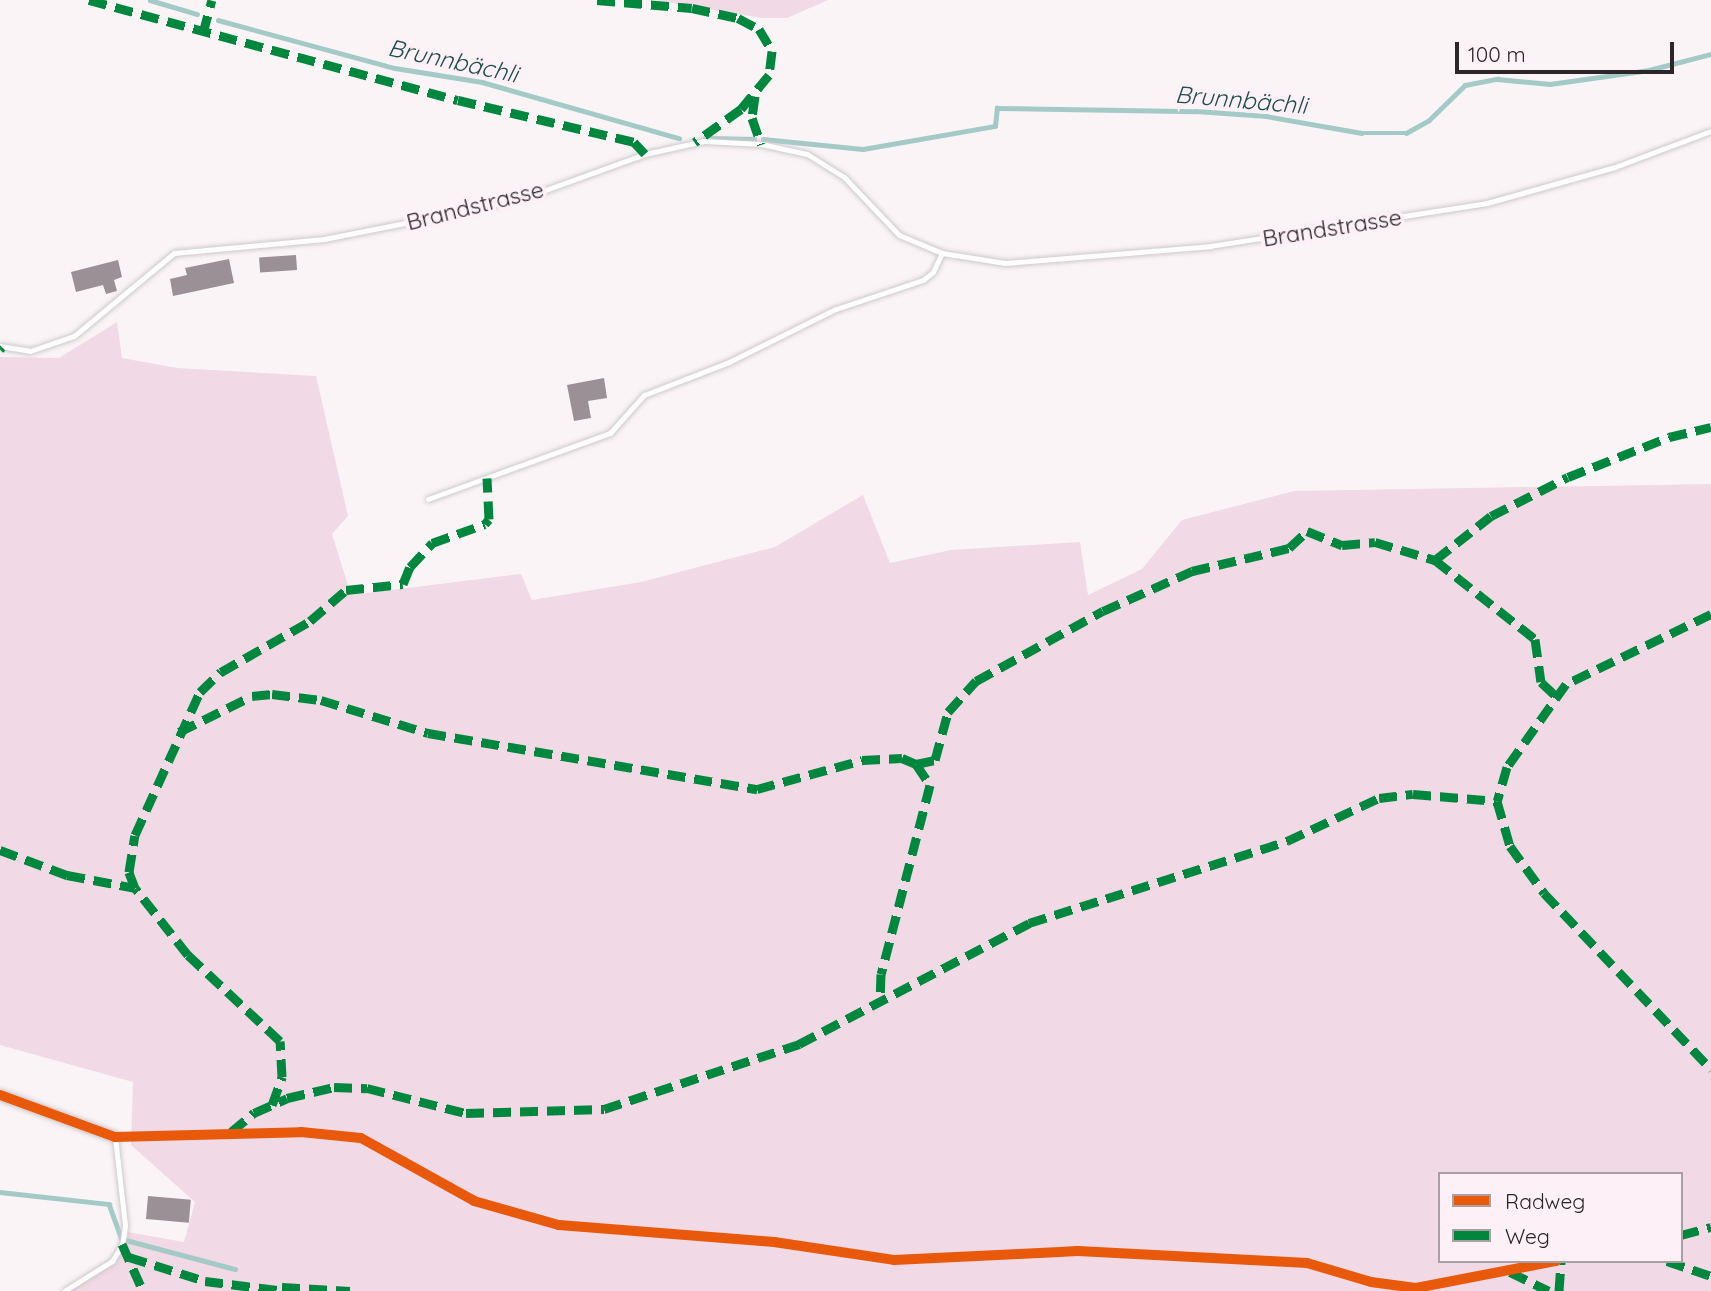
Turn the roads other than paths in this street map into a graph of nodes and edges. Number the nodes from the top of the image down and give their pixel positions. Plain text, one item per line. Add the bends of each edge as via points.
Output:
1 (1711, 131) edge
2 (942, 253) junction
3 (0, 346) edge
4 (428, 499) dead end
5 (0, 1095) edge
6 (115, 1138) joint
7 (64, 1291) edge

1 - 2 lane, Brandstrasse via 1524,195 1395,219 1210,246 1005,263
2 - 3 lane, Brandstrasse via 898,235 849,180 807,154 761,144 704,141 645,154 540,192 475,209 324,239 174,253 74,336 30,351
2 - 4 lane via 933,272 923,280 836,309 729,362 644,396 610,433
5 - 6 street
6 - 7 lane via 125,1225 122,1245 112,1261

